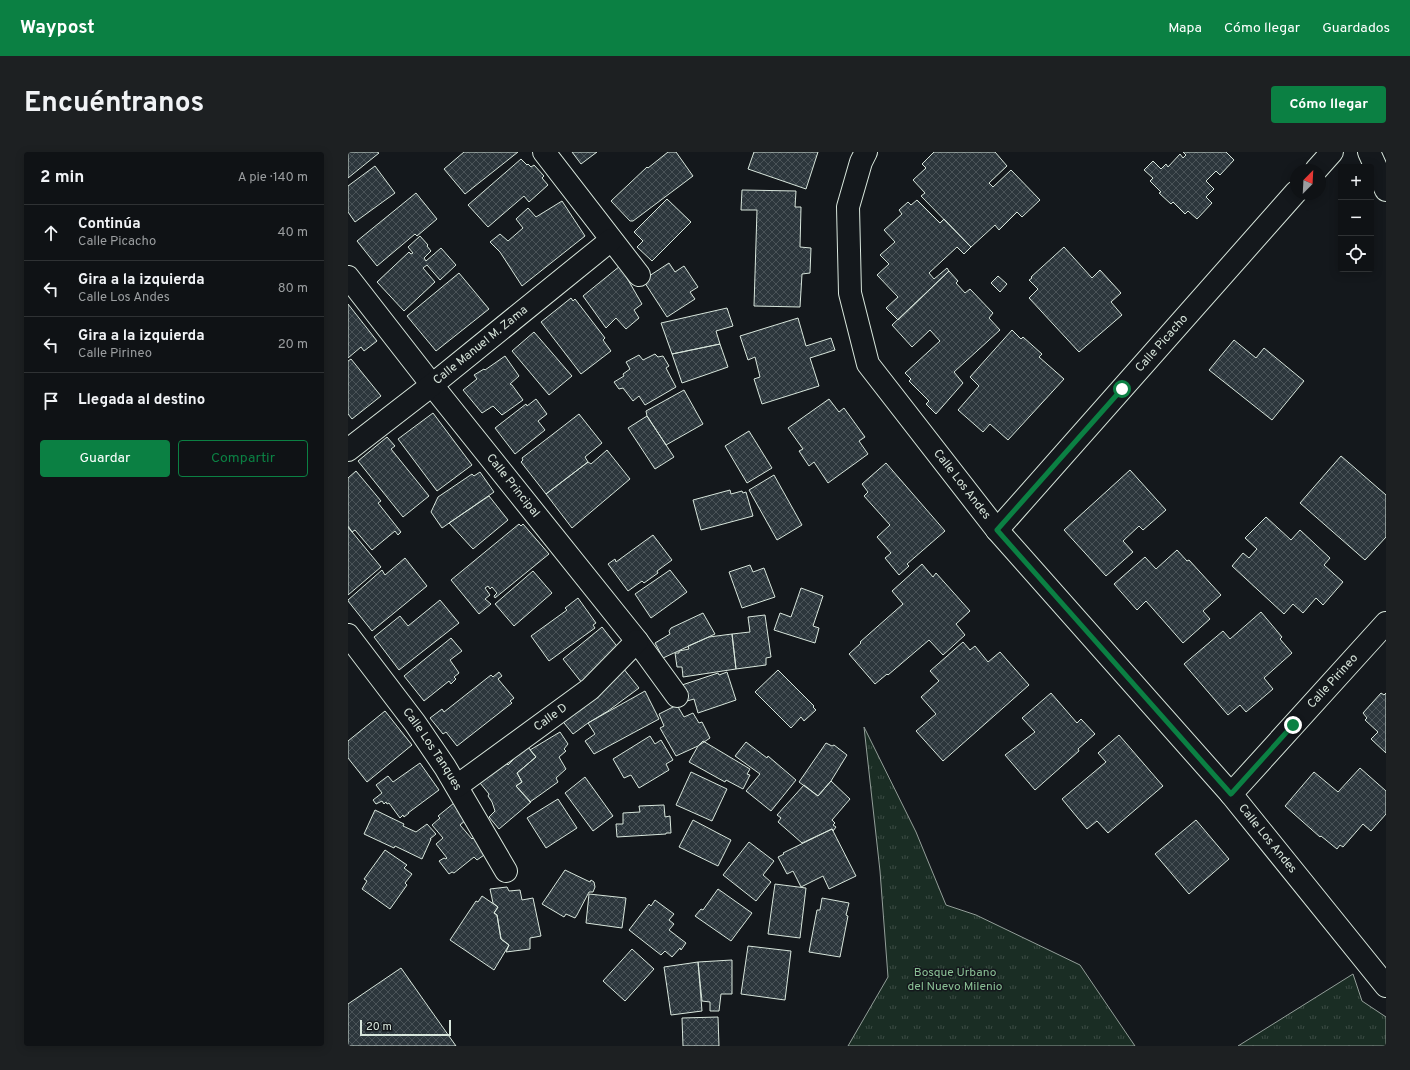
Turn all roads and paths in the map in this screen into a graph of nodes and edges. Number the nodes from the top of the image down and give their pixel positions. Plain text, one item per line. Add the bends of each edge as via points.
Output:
1 (544, 152) edge
2 (866, 152) edge
3 (1332, 152) edge
4 (1369, 152) edge
5 (1321, 164) edge
6 (1386, 190) edge
7 (1290, 199) edge
8 (611, 240) junction
9 (639, 275) dead end
10 (348, 277) edge
11 (432, 385) junction
12 (348, 450) edge
13 (997, 530) junction
14 (1386, 623) edge
15 (348, 635) edge
16 (637, 641) junction
17 (677, 696) dead end
18 (457, 786) junction
19 (1231, 794) junction
20 (506, 871) dead end
21 (1386, 986) edge

1 - 8 street
2 - 13 street, Calle Los Andes via 848,207 850,293 868,364
3 - 5 street
4 - 6 street
7 - 13 street, Calle Picacho
8 - 9 street
8 - 11 street, Calle Manuel M. Zama
10 - 11 street, Calle Principal
11 - 12 street, Calle Manuel M. Zama
11 - 16 street, Calle Principal
13 - 19 street, Calle Los Andes
14 - 19 street, Calle Pirineo
15 - 18 street, Calle Los Tanques via 415,722
16 - 17 street, Calle Principal
16 - 18 street, Calle D via 590,689
18 - 20 street, Calle Los Tanques
19 - 21 street, Calle Los Andes

